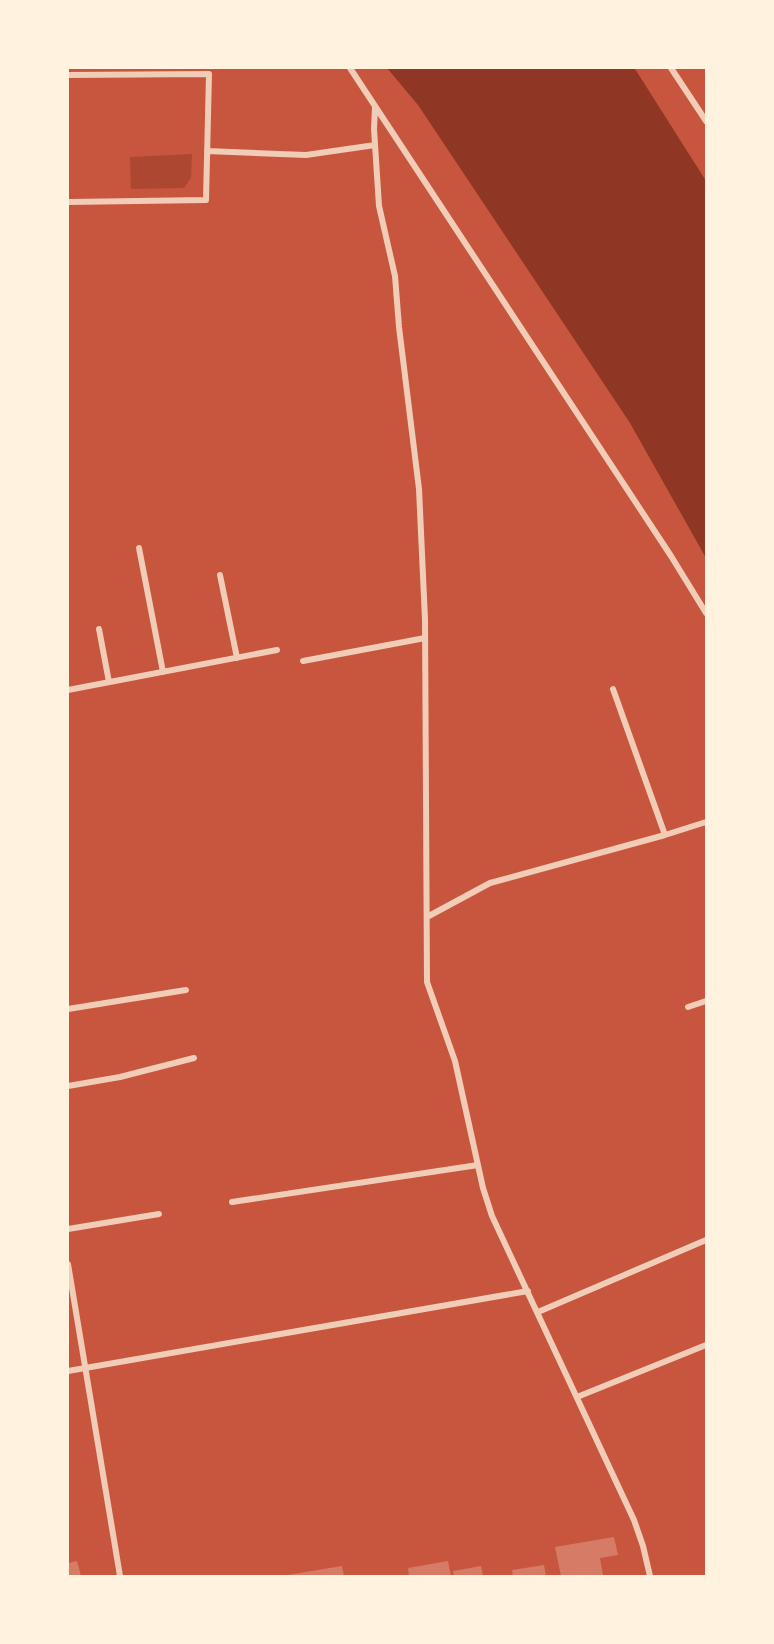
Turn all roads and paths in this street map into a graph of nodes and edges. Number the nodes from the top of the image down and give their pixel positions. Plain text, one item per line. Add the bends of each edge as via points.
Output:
1 (350, 68) edge
2 (670, 68) edge
3 (68, 75) edge
4 (375, 107) junction
5 (706, 121) edge
6 (375, 146) junction
7 (207, 151) junction
8 (68, 202) edge
9 (139, 548) dead end
10 (220, 575) dead end
11 (706, 613) edge
12 (99, 629) dead end
13 (425, 639) junction
14 (277, 650) dead end
15 (237, 658) junction
16 (303, 661) dead end
17 (163, 672) junction
18 (109, 682) junction
19 (613, 689) dead end
20 (68, 690) edge
21 (706, 822) edge
22 (665, 835) junction
23 (427, 917) junction
24 (186, 990) dead end
25 (706, 1002) edge
26 (688, 1007) dead end
27 (68, 1009) edge
28 (194, 1058) dead end
29 (68, 1086) edge
30 (478, 1165) junction
31 (232, 1202) dead end
32 (159, 1214) dead end
33 (68, 1229) edge
34 (706, 1240) edge
35 (68, 1264) edge
36 (528, 1291) junction
37 (538, 1312) junction
38 (706, 1345) edge
39 (85, 1368) junction
40 (68, 1371) edge
41 (577, 1397) junction
42 (120, 1576) edge
43 (650, 1576) edge

1 - 4 street
2 - 5 street
3 - 7 street via 209,74
4 - 6 street
4 - 11 street
6 - 7 street via 306,155
6 - 13 street via 379,206 395,276 419,489
7 - 8 street via 206,200
9 - 17 street
10 - 15 street
12 - 18 street
13 - 16 street
13 - 23 street
14 - 15 street
15 - 17 street
17 - 18 street
18 - 20 street
19 - 22 street
21 - 22 street
22 - 23 street via 490,883
23 - 30 street via 427,982 455,1061
24 - 27 street
25 - 26 street
28 - 29 street
30 - 31 street
30 - 36 street via 492,1216
32 - 33 street
34 - 37 street
35 - 39 street
36 - 37 street
36 - 39 street
37 - 41 street
38 - 41 street
39 - 40 street
39 - 42 street
41 - 43 street via 634,1520

